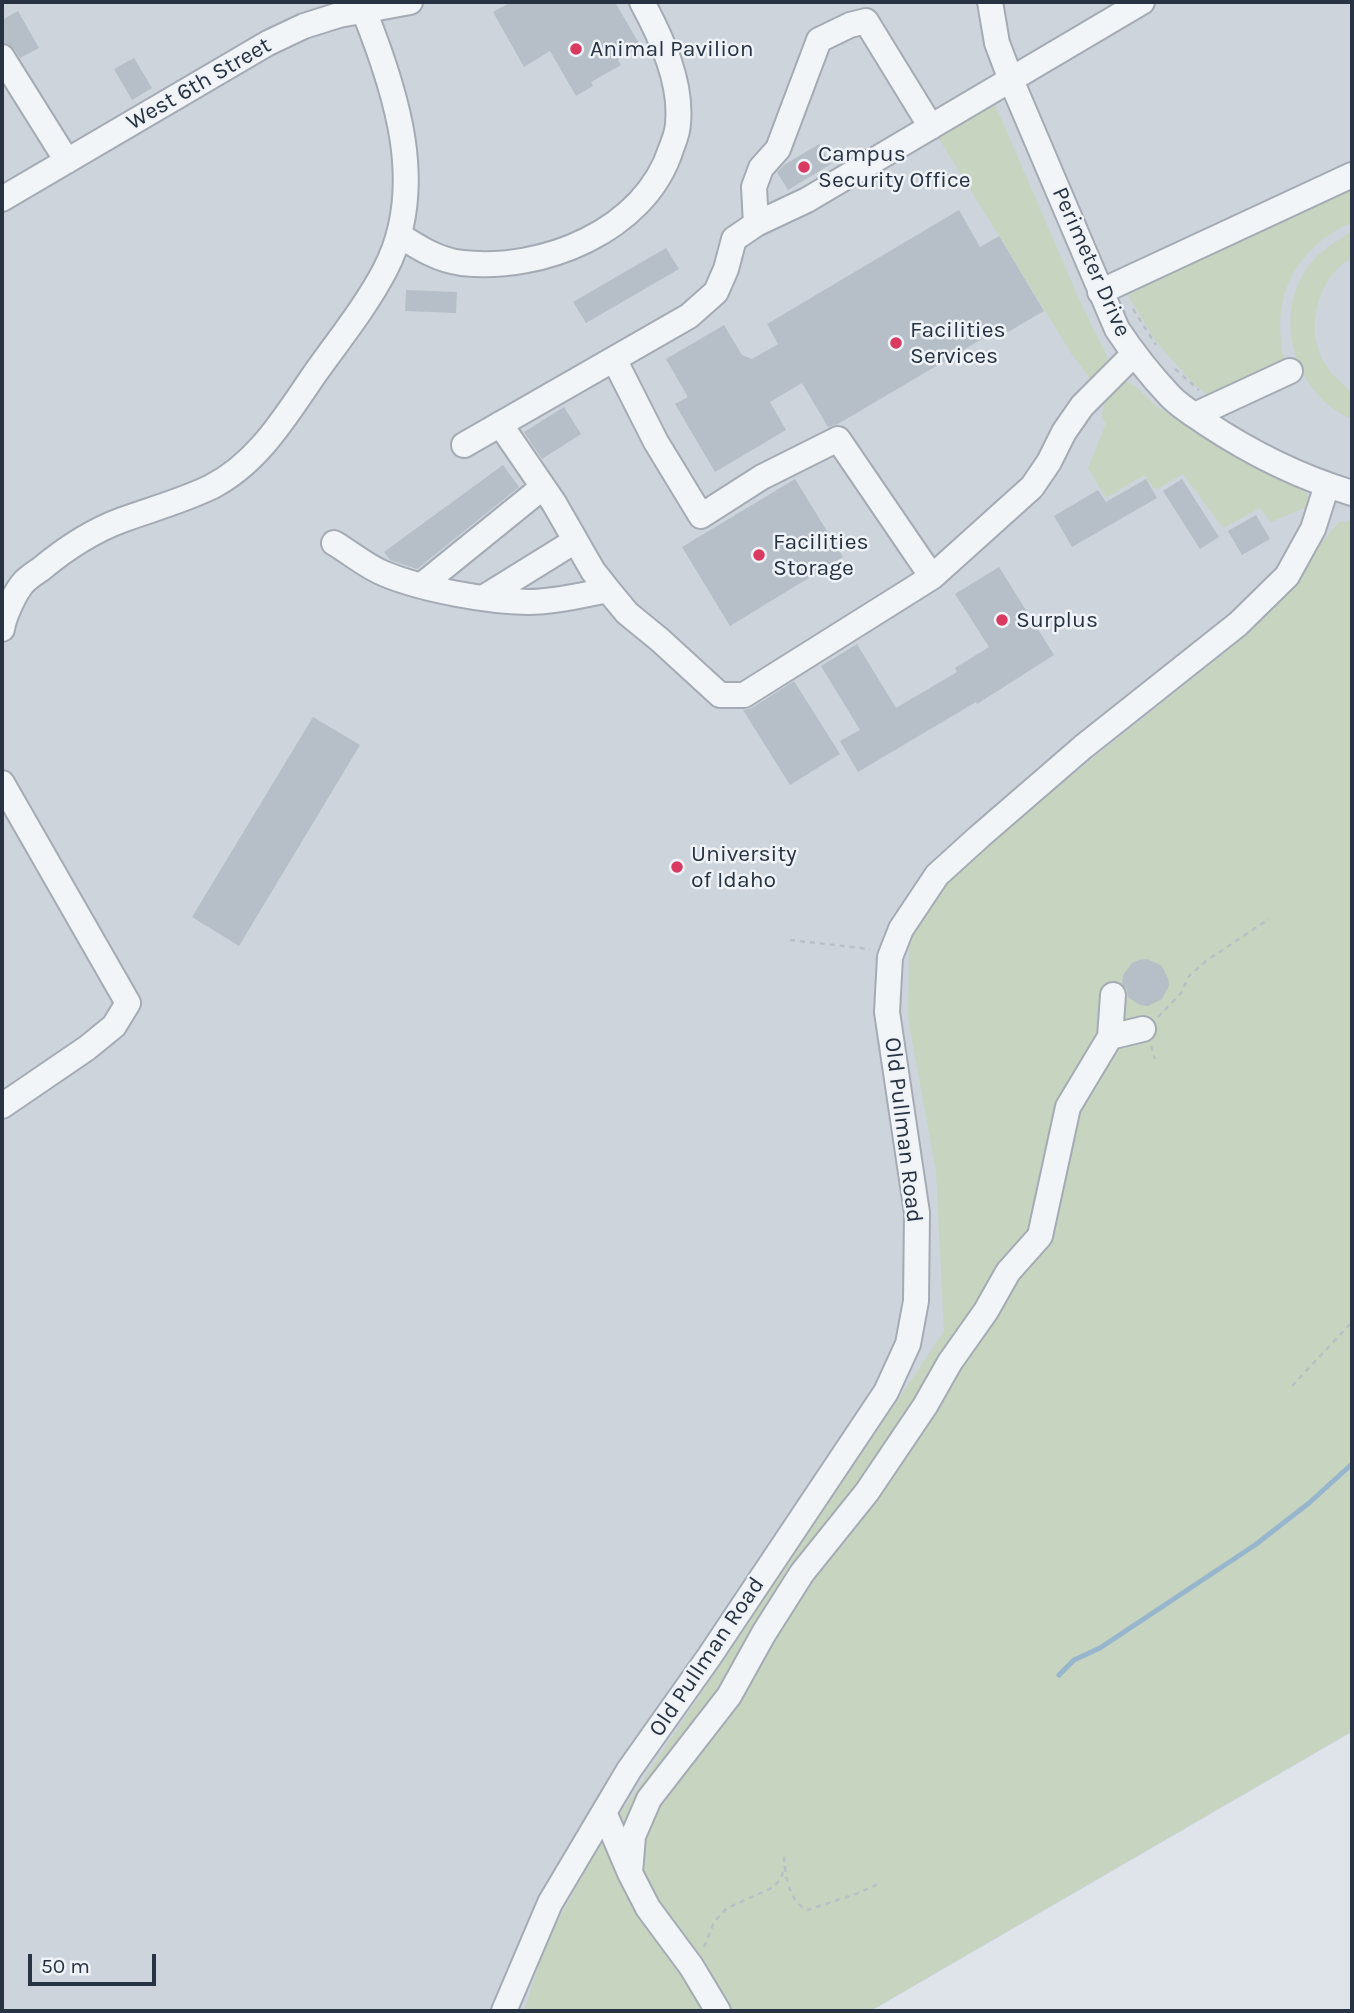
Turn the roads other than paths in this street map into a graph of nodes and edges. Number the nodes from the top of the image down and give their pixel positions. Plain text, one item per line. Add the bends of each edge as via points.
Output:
1 (410, 2) edge
2 (642, 2) edge
3 (990, 2) edge
4 (1142, 2) edge
5 (364, 6) edge
6 (2, 57) edge
7 (1012, 80) junction
8 (931, 127) junction
9 (67, 161) junction
10 (1352, 175) edge
11 (2, 199) edge
12 (756, 223) junction
13 (399, 235) junction
14 (1100, 292) junction
15 (1134, 354) junction
16 (614, 359) junction
17 (1290, 371) dead end
18 (1195, 415) junction
19 (500, 424) junction
20 (464, 445) dead end
21 (1327, 485) junction
22 (543, 487) junction
23 (1352, 493) edge
24 (575, 541) junction
25 (334, 543) dead end
26 (932, 577) junction
27 (422, 585) junction
28 (608, 590) junction
29 (483, 598) junction
30 (2, 629) edge
31 (2, 783) edge
32 (1113, 995) dead end
33 (1143, 1029) road end
34 (1110, 1037) junction
35 (2, 1106) edge
36 (604, 1812) junction
37 (630, 1873) junction
38 (504, 2011) edge
39 (718, 2011) edge

1 - 5 street, West 6th Street
2 - 13 street via 670,66 679,101 678,125 666,164 643,199 603,233 574,248 509,264 461,263 430,255
3 - 7 street, Perimeter Drive via 997,43
4 - 7 street
5 - 9 street, West 6th Street via 268,43
5 - 13 street via 397,106 405,158
6 - 9 street
7 - 8 street
7 - 14 street, Perimeter Drive
8 - 12 street via 807,200
8 - 12 street via 866,21 819,40 778,149 761,168 754,187
9 - 11 street, West 6th Street
10 - 14 street
12 - 16 street via 734,239 716,292 689,316
13 - 30 street via 368,299 268,441 213,486 120,520 68,548 24,582
14 - 15 street, Perimeter Drive via 1116,329
15 - 18 street, Perimeter Drive via 1172,398
15 - 26 street via 1082,406 1032,486
16 - 19 street
16 - 26 street via 656,443 701,516 762,477 838,439
17 - 18 street
18 - 21 street, Perimeter Drive via 1276,464
19 - 20 street
19 - 22 street
21 - 23 street, Perimeter Drive
21 - 36 street, Old Pullman Road via 1313,528 1287,576 1238,624 1083,747 937,876 901,929 890,957 887,1012 917,1213 916,1301 908,1345 886,1391
22 - 24 street
22 - 27 street
24 - 28 street
24 - 29 street
25 - 27 street via 383,573
26 - 28 street via 744,695 720,695 626,613
27 - 29 street
28 - 29 street via 530,602
31 - 35 street via 128,1003 114,1026
32 - 34 street
33 - 34 street
34 - 37 street via 1068,1107 1040,1236 1008,1272 867,1492 802,1573 729,1696 649,1799 633,1836
36 - 37 street
36 - 38 street, Old Pullman Road via 550,1903
37 - 39 street via 648,1908

